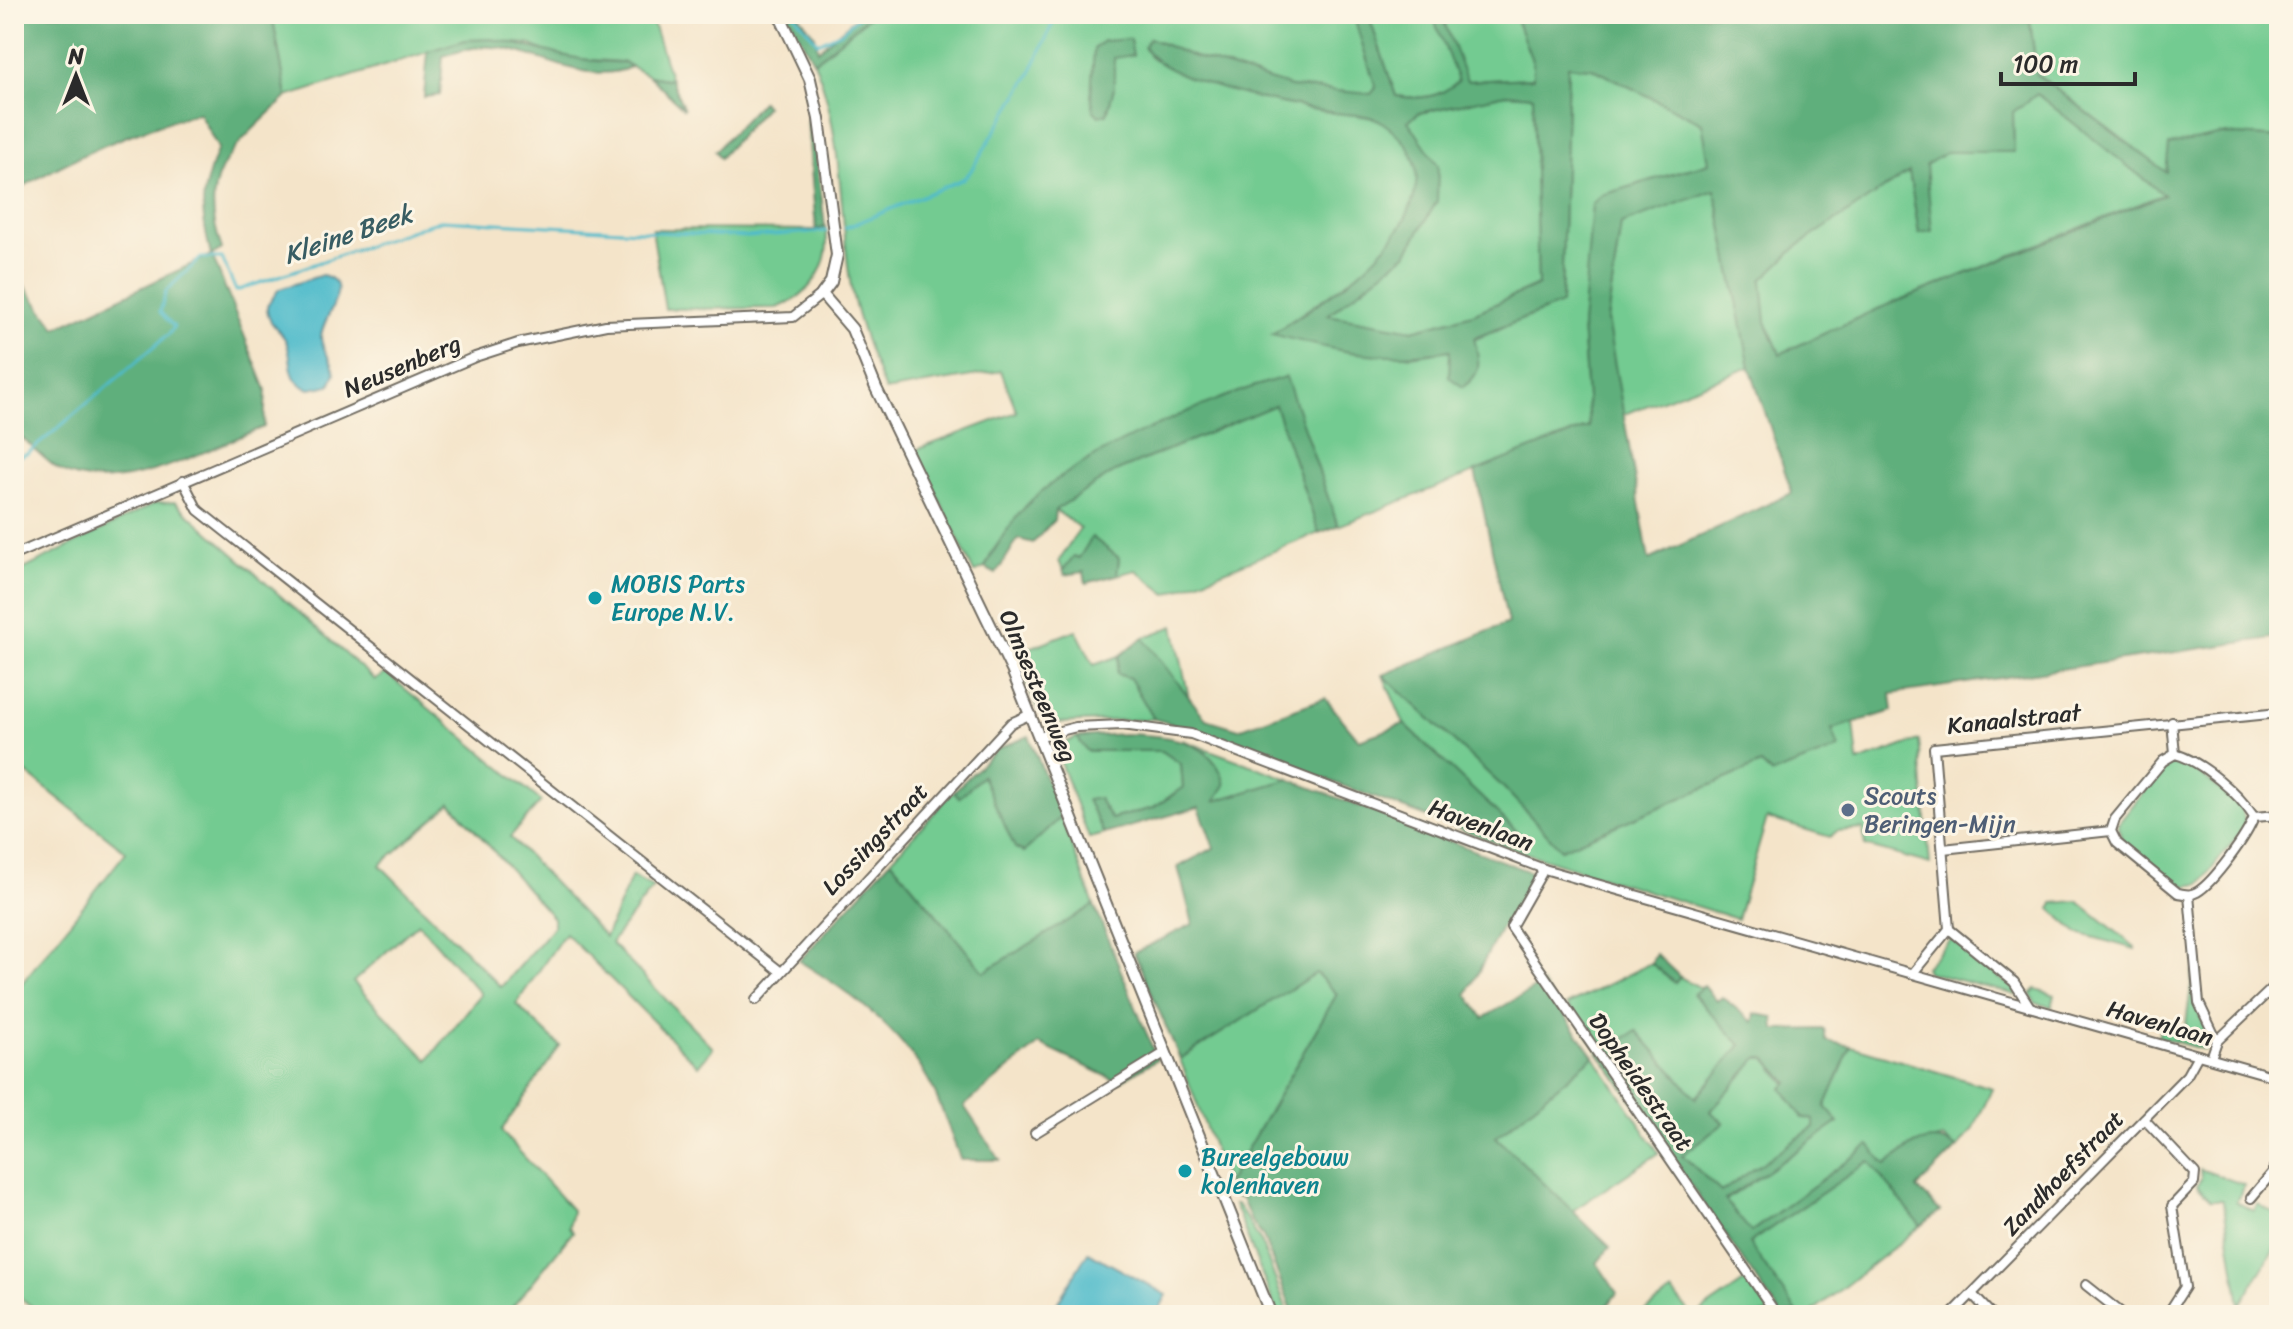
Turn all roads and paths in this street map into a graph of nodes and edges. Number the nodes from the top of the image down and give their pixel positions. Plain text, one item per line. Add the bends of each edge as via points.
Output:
1 (779, 14) edge
2 (822, 294) junction
3 (183, 481) junction
4 (14, 555) edge
5 (2279, 713) edge
6 (1031, 714) junction
7 (2172, 722) junction
8 (1040, 736) junction
9 (2175, 754) junction
10 (2279, 815) edge
11 (2254, 817) junction
12 (2111, 831) junction
13 (1943, 849) junction
14 (1544, 869) junction
15 (2189, 895) junction
16 (1949, 929) junction
17 (781, 972) junction
18 (1913, 973) junction
19 (2279, 982) edge
20 (756, 1000) dead end
21 (2030, 1007) junction
22 (2217, 1041) junction
23 (1166, 1052) junction
24 (2198, 1055) junction
25 (2211, 1058) junction
26 (2279, 1078) edge
27 (2144, 1119) junction
28 (1035, 1133) dead end
29 (2279, 1150) edge
30 (2251, 1198) dead end
31 (2086, 1285) dead end
32 (1972, 1294) junction
33 (1271, 1315) edge
34 (1777, 1315) edge
35 (1951, 1315) edge
36 (1992, 1315) edge
37 (2124, 1315) edge
38 (2167, 1315) edge

1 - 2 street via 810,79 836,239 835,269
2 - 3 street, Neusenberg via 793,317 606,325 518,343
2 - 6 street, Olmsesteenweg via 852,329
3 - 4 street, Neusenberg
3 - 17 street via 198,510
5 - 7 street, Kanaalstraat
6 - 8 street, Olmsesteenweg
6 - 17 street, Lossingstraat via 1011,723
7 - 9 street
7 - 13 street, Kanaalstraat via 1934,748
8 - 14 street, Havenlaan via 1076,727 1122,725 1191,734
8 - 23 street, Olmsesteenweg
9 - 11 street via 2188,757
9 - 12 street via 2163,761
10 - 11 street
11 - 15 street via 2231,853 2198,892
12 - 13 street
12 - 15 street via 2117,843 2178,893
13 - 16 street, Kanaalstraat
14 - 18 street, Havenlaan
14 - 34 street, Dopheidestraat via 1511,927
15 - 22 street via 2199,1003
16 - 18 street
16 - 21 street via 2014,982
17 - 20 street, Lossingstraat
18 - 21 street, Havenlaan
19 - 22 street
21 - 24 street, Havenlaan
22 - 25 street
23 - 28 street
23 - 33 street, Olmsesteenweg
24 - 25 street, Havenlaan
24 - 27 street, Zandhoefstraat via 2193,1068
25 - 26 street, Havenlaan
27 - 32 street, Zandhoefstraat
27 - 38 street via 2195,1173 2194,1183 2172,1206 2185,1287
29 - 30 street via 2274,1171
31 - 37 street
32 - 35 street, Zandhoefstraat
32 - 36 street

